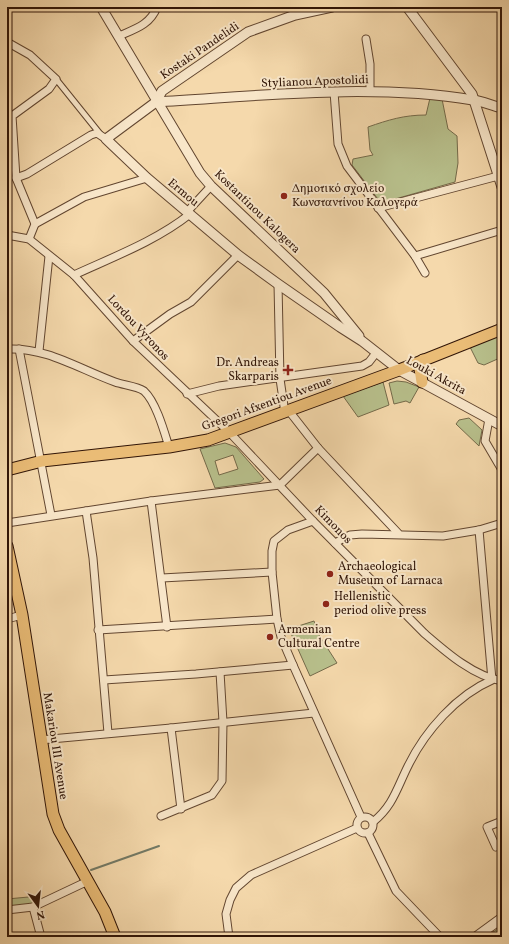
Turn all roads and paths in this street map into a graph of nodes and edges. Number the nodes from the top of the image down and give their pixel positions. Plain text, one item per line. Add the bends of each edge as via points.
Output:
1 (101, 7) edge
2 (157, 7) edge
3 (332, 7) edge
4 (407, 7) edge
5 (119, 36) junction
6 (366, 39) dead end
7 (7, 42) edge
8 (56, 79) junction
9 (370, 91) junction
10 (334, 92) junction
11 (475, 100) junction
12 (156, 102) junction
13 (502, 108) edge
14 (103, 137) junction
15 (500, 176) edge
16 (16, 178) junction
17 (147, 178) junction
18 (210, 186) junction
19 (502, 187) edge
20 (378, 208) junction
21 (189, 213) junction
22 (35, 224) junction
23 (502, 230) edge
24 (7, 235) edge
25 (29, 239) junction
26 (238, 255) junction
27 (49, 256) junction
28 (415, 256) junction
29 (425, 273) dead end
30 (74, 275) junction
31 (278, 284) junction
32 (346, 319) junction
33 (340, 327) junction
34 (502, 329) edge
35 (133, 341) junction
36 (362, 341) junction
37 (19, 349) junction
38 (7, 350) edge
39 (39, 352) junction
40 (376, 353) junction
41 (423, 360) junction
42 (399, 370) junction
43 (280, 379) junction
44 (422, 382) junction
45 (187, 394) junction
46 (287, 412) junction
47 (489, 419) junction
48 (502, 426) edge
49 (230, 433) junction
50 (168, 447) junction
51 (318, 448) junction
52 (42, 460) junction
53 (7, 470) edge
54 (502, 470) edge
55 (280, 485) junction
56 (151, 501) junction
57 (86, 511) junction
58 (52, 515) junction
59 (313, 521) junction
60 (7, 523) edge
61 (502, 523) edge
62 (479, 530) junction
63 (398, 533) junction
64 (335, 543) junction
65 (7, 546) edge
66 (272, 572) junction
67 (162, 578) junction
68 (22, 615) junction
69 (7, 619) edge
70 (277, 619) junction
71 (167, 627) junction
72 (98, 630) junction
73 (293, 665) junction
74 (220, 672) junction
75 (104, 680) junction
76 (492, 680) junction
77 (502, 681) edge
78 (314, 713) junction
79 (223, 722) junction
80 (171, 728) junction
81 (108, 734) junction
82 (40, 740) junction
83 (181, 809) junction
84 (161, 816) dead end
85 (361, 817) junction
86 (502, 821) edge
87 (373, 822) junction
88 (357, 828) junction
89 (368, 833) junction
90 (496, 847) dead end
91 (88, 881) junction
92 (33, 907) junction
93 (7, 910) edge
94 (502, 918) edge
95 (41, 937) edge
96 (115, 937) edge
97 (229, 937) edge
98 (440, 937) edge
99 (476, 937) edge

1 - 5 street, Kostantinou Kalogera
2 - 5 street via 153,17 144,25
3 - 12 street, Kostaki Pandelidi via 283,19 248,32 162,91
4 - 11 street via 470,89
5 - 12 street, Kostantinou Kalogera
6 - 9 street via 370,64
7 - 8 street, Ermou via 35,59
8 - 14 street, Ermou
8 - 16 street via 49,89 12,116
9 - 10 street, Stylianou Apostolidi
9 - 11 street, Stylianou Apostolidi via 427,93
10 - 12 street, Stylianou Apostolidi
10 - 20 street via 338,144 347,166
11 - 13 street, Stylianou Apostolidi
11 - 15 street
12 - 14 street, Kostaki Pandelidi
12 - 18 street, Kostantinou Kalogera
14 - 16 street via 97,133 91,134 27,174
14 - 17 street, Ermou
15 - 19 street
15 - 20 street
16 - 22 street
17 - 21 street, Ermou
17 - 22 street via 84,197
18 - 21 street
18 - 32 street, Kostantinou Kalogera via 324,293
20 - 28 street
21 - 26 street, Ermou
21 - 30 street via 179,222 134,248
22 - 25 street
23 - 28 street
24 - 25 street
25 - 27 street, Lordou Vyronos
26 - 31 street, Ermou
26 - 35 street via 191,302
27 - 30 street, Lordou Vyronos
27 - 39 street
28 - 29 street
30 - 35 street, Lordou Vyronos
31 - 33 street, Ermou
31 - 43 street
32 - 33 street
32 - 36 street, Kostantinou Kalogera
33 - 36 street, Ermou
34 - 41 main road, Gregori Afxentiou Avenue
35 - 45 street, Lordou Vyronos
36 - 40 street, Louki Akrita
37 - 38 street
37 - 39 street
37 - 52 street
39 - 50 street via 143,390 162,424
40 - 42 street, Louki Akrita
40 - 43 street via 362,366
41 - 42 main road, Gregori Afxentiou Avenue
41 - 44 main road via 420,369
42 - 44 street, Louki Akrita
42 - 46 main road, Gregori Afxentiou Avenue
43 - 45 street via 219,386
43 - 46 street
44 - 47 street, Louki Akrita
45 - 49 street, Lordou Vyronos
46 - 49 main road, Gregori Afxentiou Avenue
46 - 51 street
47 - 48 street, Louki Akrita
47 - 54 street via 484,442
49 - 50 main road, Gregori Afxentiou Avenue
49 - 55 street, Kimonos
50 - 52 main road, Gregori Afxentiou Avenue
51 - 55 street
51 - 63 street
52 - 53 main road, Gregori Afxentiou Avenue
52 - 58 street
55 - 56 street
55 - 59 street, Kimonos
56 - 57 street
56 - 67 street
57 - 58 street
57 - 72 street via 93,558
58 - 60 street
59 - 64 street, Kimonos
59 - 66 street via 288,530 274,541
61 - 62 street
62 - 63 street via 443,536
62 - 76 street
63 - 64 street via 350,535
64 - 76 street, Kimonos via 424,633 459,660
65 - 68 main road, Makariou III Avenue
66 - 67 street
66 - 70 street
67 - 71 street
68 - 69 street
68 - 82 main road, Makariou III Avenue
70 - 71 street
70 - 73 street via 281,637
71 - 72 street
72 - 75 street
73 - 74 street
73 - 78 street
74 - 75 street
74 - 79 street
75 - 81 street
76 - 77 street, Kimonos
76 - 87 street via 472,691 438,721 419,744 390,806
78 - 79 street
78 - 85 street
79 - 80 street
79 - 83 street via 222,781 212,795
80 - 81 street
80 - 83 street
81 - 82 street
82 - 91 main road, Makariou III Avenue via 53,814 59,830
83 - 84 street
85 - 87 street via 369,817
85 - 88 street
86 - 90 street via 487,827
87 - 89 street via 373,827
88 - 89 street via 360,832
88 - 97 street via 251,875 236,888 230,900 226,914
89 - 98 street via 396,891
91 - 92 street
91 - 96 main road, Makariou III Avenue
92 - 93 street
92 - 95 street
94 - 99 street

